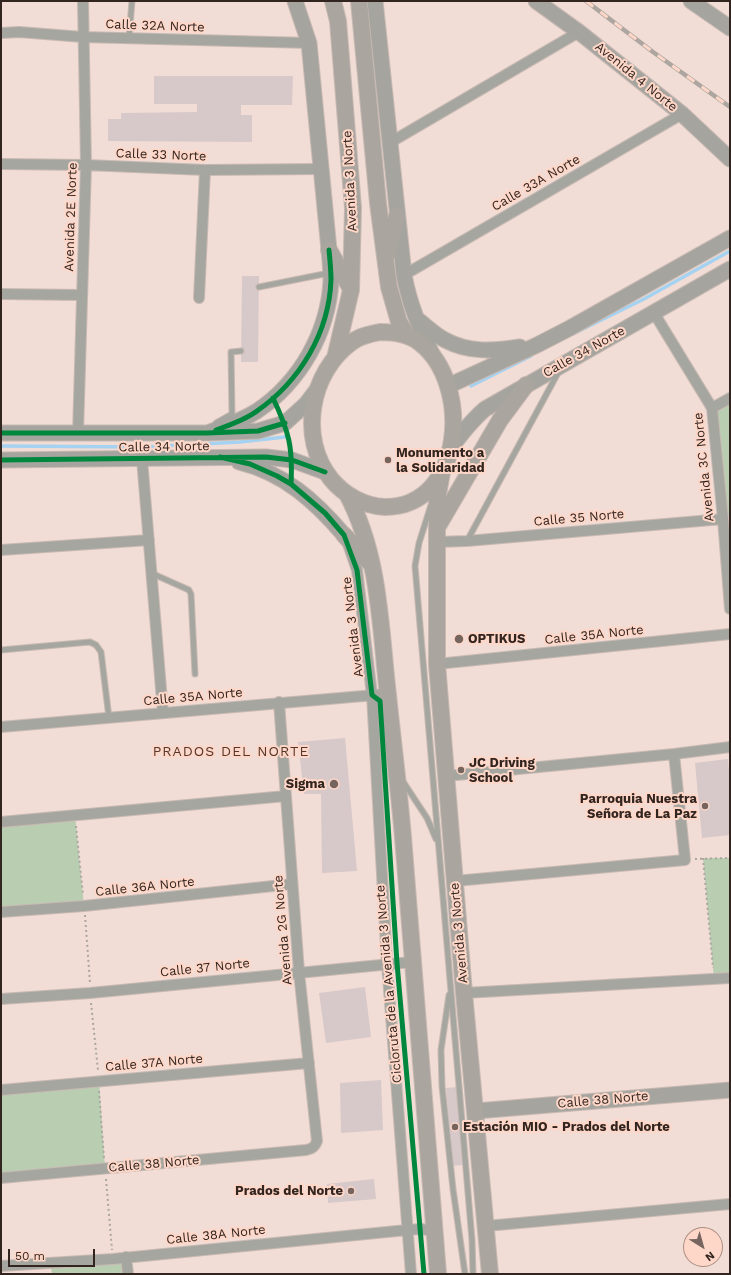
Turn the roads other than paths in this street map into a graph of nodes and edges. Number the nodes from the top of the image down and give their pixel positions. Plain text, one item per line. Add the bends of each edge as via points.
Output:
1 (83, 1) edge
2 (132, 1) edge
3 (289, 1) edge
4 (295, 1) edge
5 (333, 1) edge
6 (359, 1) edge
7 (375, 1) edge
8 (536, 1) edge
9 (691, 1) edge
10 (730, 28) edge
11 (579, 32) junction
12 (1, 33) edge
13 (83, 37) junction
14 (128, 38) junction
15 (309, 43) junction
16 (682, 114) junction
17 (390, 142) junction
18 (730, 159) edge
19 (1, 164) edge
20 (86, 165) junction
21 (320, 169) junction
22 (205, 170) junction
23 (397, 216) junction
24 (730, 238) edge
25 (329, 250) junction
26 (386, 262) junction
27 (730, 269) edge
28 (330, 273) junction
29 (404, 275) junction
30 (259, 287) dead end
31 (351, 290) junction
32 (1, 294) edge
33 (81, 295) junction
34 (199, 298) dead end
35 (654, 313) junction
36 (415, 317) junction
37 (407, 335) junction
38 (537, 345) junction
39 (242, 351) dead end
40 (432, 355) junction
41 (334, 360) junction
42 (563, 364) junction
43 (448, 386) junction
44 (526, 386) junction
45 (316, 391) junction
46 (730, 398) edge
47 (712, 408) junction
48 (1, 433) edge
49 (78, 433) junction
50 (202, 433) junction
51 (450, 449) junction
52 (220, 457) junction
53 (142, 459) junction
54 (1, 460) edge
55 (325, 472) junction
56 (440, 476) junction
57 (346, 494) junction
58 (723, 519) junction
59 (344, 535) junction
60 (437, 535) junction
61 (149, 540) junction
62 (467, 541) junction
63 (1, 550) edge
64 (373, 566) junction
65 (152, 573) junction
66 (730, 609) edge
67 (730, 634) edge
68 (1, 650) edge
69 (437, 664) junction
70 (195, 674) dead end
71 (380, 694) junction
72 (279, 702) junction
73 (163, 713) junction
74 (109, 718) junction
75 (1, 727) edge
76 (730, 746) edge
77 (674, 754) junction
78 (397, 773) junction
79 (446, 776) junction
80 (286, 796) junction
81 (1, 822) edge
82 (438, 844) junction
83 (455, 881) junction
84 (292, 884) junction
85 (1, 912) edge
86 (412, 962) junction
87 (387, 964) junction
88 (299, 972) junction
89 (730, 978) edge
90 (450, 986) junction
91 (464, 993) junction
92 (1, 1000) edge
93 (309, 1063) junction
94 (1, 1090) edge
95 (730, 1090) edge
96 (476, 1111) junction
97 (306, 1150) joint
98 (1, 1178) edge
99 (730, 1204) edge
100 (486, 1226) junction
101 (407, 1230) junction
102 (434, 1231) junction
103 (126, 1257) junction
104 (1, 1266) edge
105 (128, 1274) edge
106 (411, 1274) edge
107 (438, 1274) edge
108 (465, 1274) edge
109 (473, 1274) edge
110 (490, 1274) edge

1 - 13 street, Avenida 2E Norte
2 - 14 lane
3 - 15 street
4 - 15 street, Avenida 3 Norte
5 - 31 main road, Avenida 3 Norte via 338,21 354,208
6 - 26 main road, Avenida 3 Norte
7 - 17 street
8 - 11 street, Avenida 4 Norte
9 - 10 street
11 - 16 street, Avenida 4 Norte
11 - 17 street
12 - 13 street, Calle 32A Norte
13 - 14 street, Calle 32A Norte
13 - 20 street, Avenida 2E Norte
14 - 15 street, Calle 32A Norte
15 - 21 street, Avenida 3 Norte
16 - 18 street, Avenida 4 Norte
16 - 29 street, Calle 33A Norte
17 - 23 street
19 - 20 street, Calle 33 Norte
20 - 22 street, Calle 33 Norte
20 - 33 street, Avenida 2E Norte
21 - 22 street, Calle 33 Norte
21 - 25 street, Avenida 3 Norte
22 - 34 street
23 - 26 main road
23 - 29 street
24 - 38 street
25 - 28 street, Avenida 3 Norte
25 - 31 main road
26 - 37 main road, Avenida 3 Norte via 391,299 399,322
27 - 35 street, Calle 34 Norte
28 - 30 lane
28 - 50 street, Avenida 3 Norte via 331,281 322,325 314,345 290,382 256,412 237,422
29 - 36 street
31 - 41 main road, Avenida 3 Norte
32 - 33 street
33 - 49 street, Avenida 2E Norte
35 - 42 street, Calle 34 Norte
35 - 47 street, Avenida 3C Norte
36 - 38 street via 445,340 469,349 494,351
36 - 40 street
37 - 40 main road, Avenida 3 Norte via 420,342
37 - 41 main road via 394,332 367,334 352,342
38 - 43 street
39 - 50 lane via 231,352 232,414
40 - 43 main road, Avenida 3 Norte
41 - 45 main road
42 - 44 street, Calle 34 Norte
42 - 62 lane
43 - 51 main road, Avenida 3 Norte via 453,410
44 - 51 street, Calle 34 Norte via 484,409
44 - 60 main road via 500,420
45 - 50 street, Calle 34 Norte via 285,423 258,431
45 - 55 main road via 312,426 314,443
46 - 47 street
47 - 58 street, Avenida 3C Norte
48 - 49 street, Calle 34 Norte
49 - 50 street, Calle 34 Norte
51 - 56 main road, Avenida 3 Norte
52 - 53 street, Calle 34 Norte
52 - 55 street, Calle 34 Norte via 292,460
52 - 59 street via 250,464 291,484 325,513
53 - 54 street, Calle 34 Norte
53 - 61 street
55 - 57 main road
56 - 57 main road via 432,488 414,501 395,507 375,506 360,502
56 - 60 main road, Avenida 3 Norte
56 - 82 lane via 422,532 415,566
57 - 64 main road, Avenida 3 Norte via 362,526
58 - 62 street, Calle 35 Norte
58 - 66 street, Avenida 3C Norte
59 - 64 main road
59 - 71 street, Avenida 3 Norte via 357,570
60 - 62 street, Calle 35 Norte
60 - 69 main road, Avenida 3 Norte
61 - 63 street
61 - 65 street
64 - 71 main road, Avenida 3 Norte via 379,601
65 - 70 lane via 189,590 191,594
65 - 73 street
67 - 69 street, Calle 35A Norte
68 - 74 lane via 90,642 96,645 101,652
69 - 79 main road, Avenida 3 Norte
71 - 72 street, Calle 35A Norte
71 - 78 main road, Avenida 3 Norte
71 - 87 street, Avenida 3 Norte
72 - 73 street, Calle 35A Norte
72 - 80 street, Avenida 2G Norte
73 - 74 street, Calle 35A Norte
74 - 75 street, Calle 35A Norte
76 - 77 street
77 - 79 street
77 - 83 street via 685,860
78 - 82 lane via 427,818
78 - 86 main road, Avenida 3 Norte
79 - 83 main road, Avenida 3 Norte
80 - 81 street
80 - 84 street, Avenida 2G Norte
82 - 90 lane
83 - 91 main road, Avenida 3 Norte
84 - 85 street, Calle 36A Norte
84 - 88 street, Avenida 2G Norte
86 - 87 street, Calle 37 Norte
86 - 102 main road, Avenida 3 Norte
87 - 88 street, Calle 37 Norte
87 - 101 street, Avenida 3 Norte
88 - 92 street, Calle 37 Norte
88 - 93 street, Avenida 2G Norte
89 - 91 street
90 - 108 lane via 441,1050 442,1086
90 - 109 lane
91 - 96 main road, Avenida 3 Norte
93 - 94 street, Calle 37A Norte
93 - 97 street, Avenida 2G Norte via 317,1141 315,1146
95 - 96 street, Calle 38 Norte
96 - 100 main road, Avenida 3 Norte
97 - 98 street, Calle 38 Norte
99 - 100 street
100 - 110 main road, Avenida 3 Norte
101 - 102 street, Calle 38A Norte
101 - 103 street, Calle 38A Norte
101 - 106 street, Avenida 3 Norte
102 - 107 main road, Avenida 3 Norte
103 - 104 street, Calle 38A Norte
103 - 105 street

